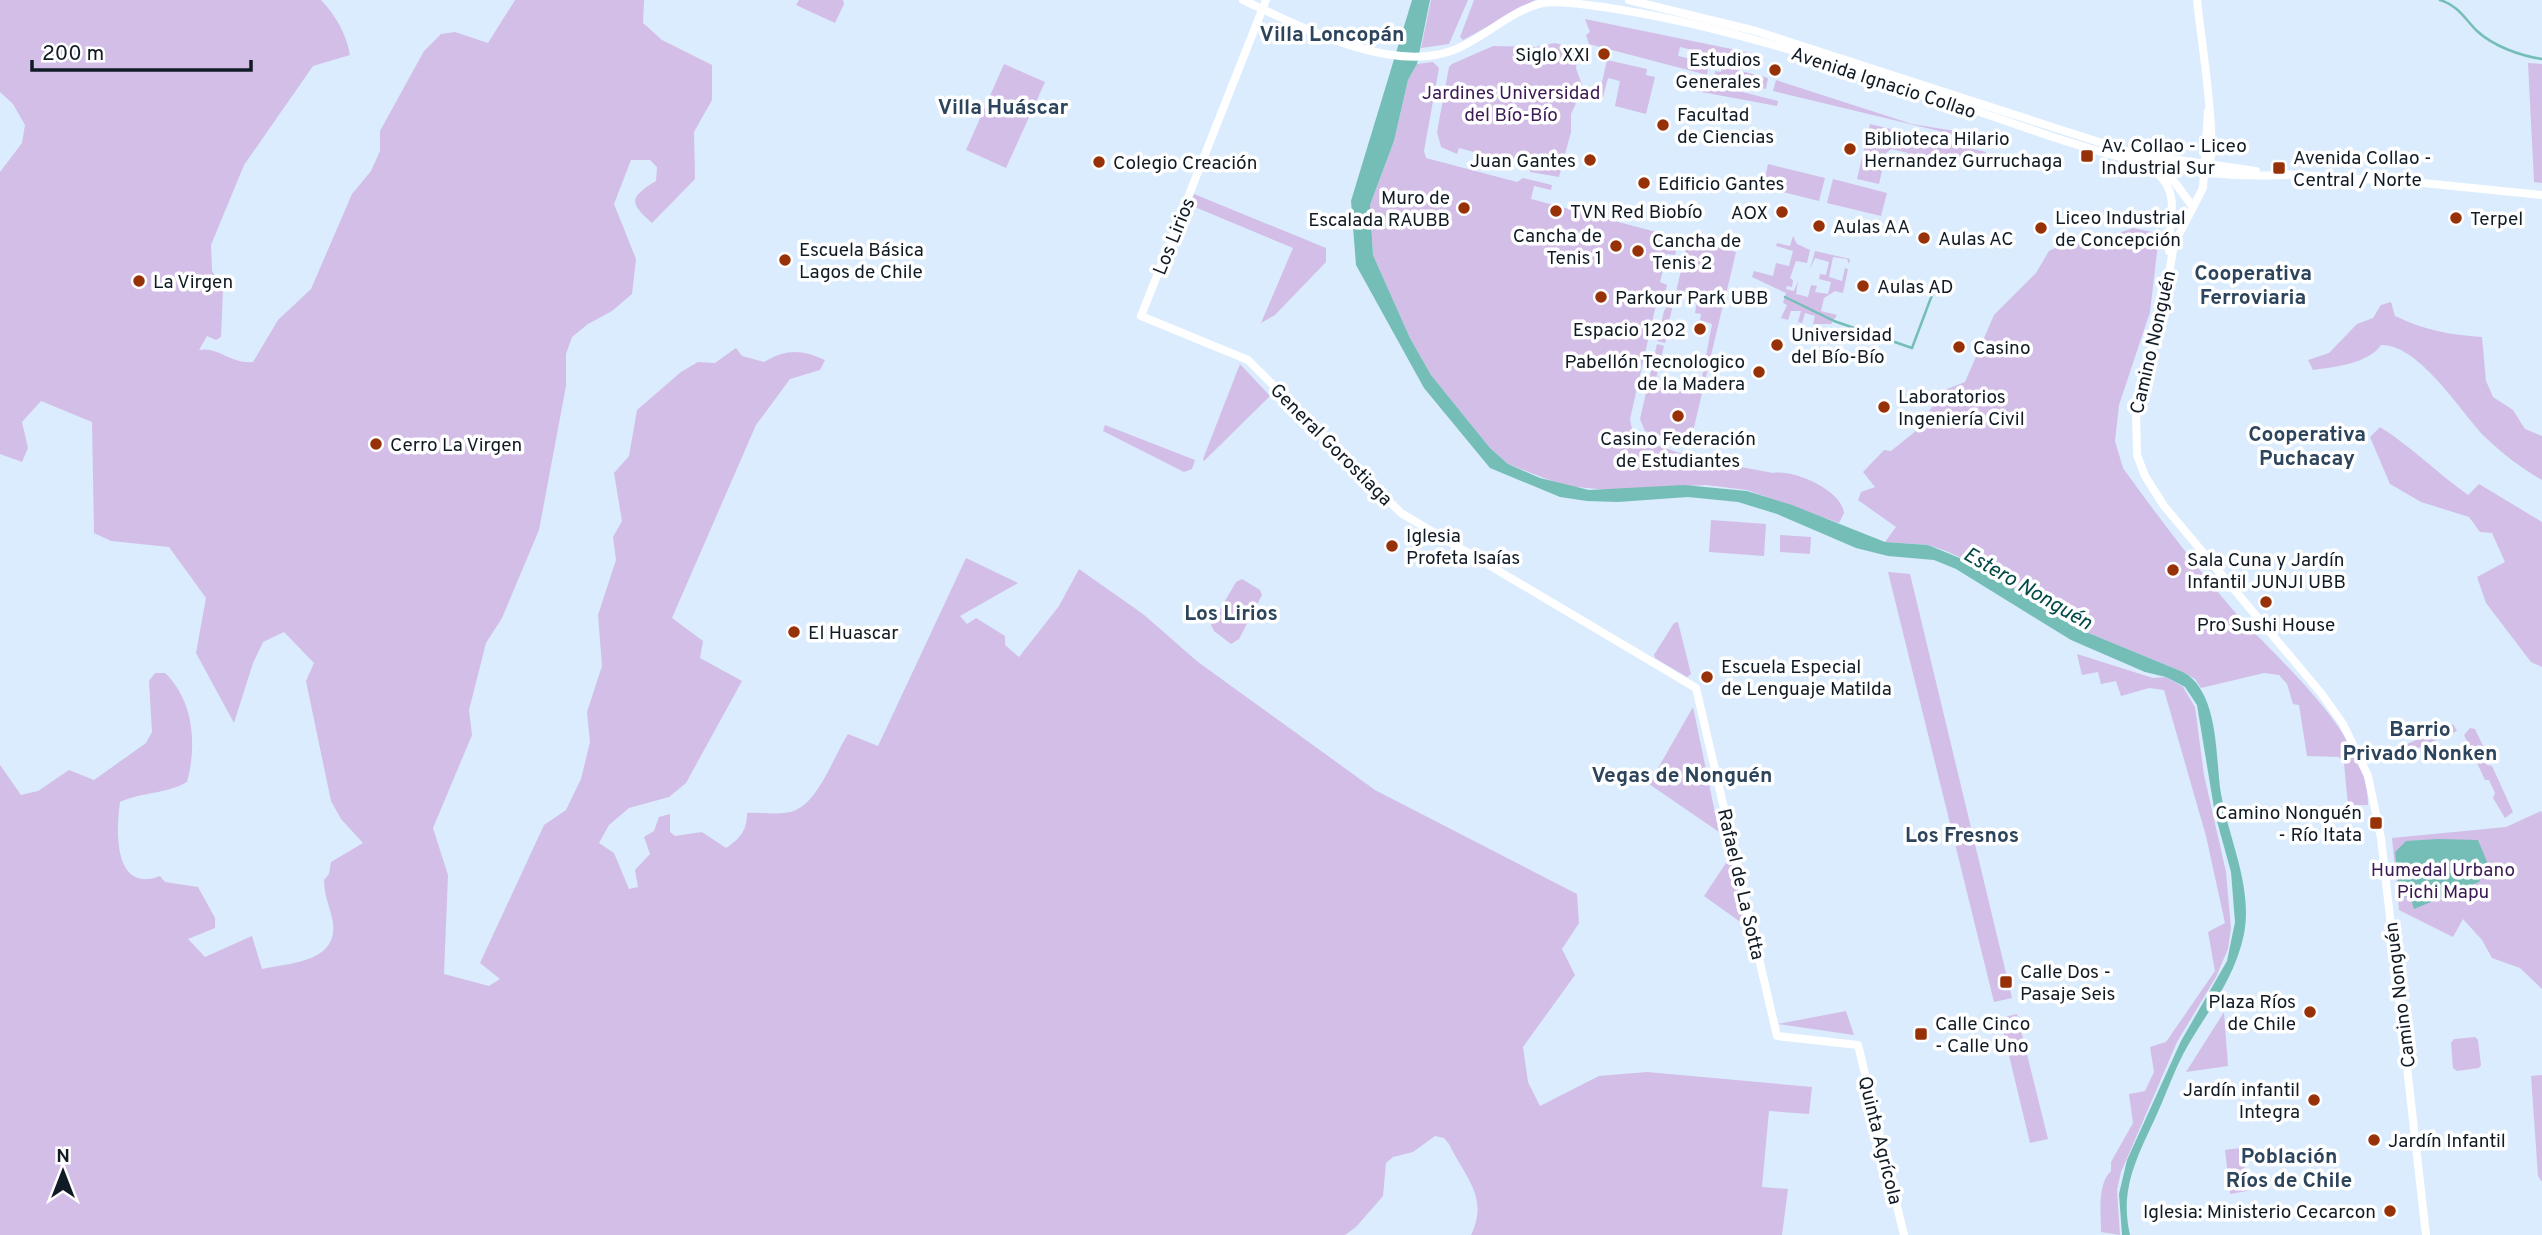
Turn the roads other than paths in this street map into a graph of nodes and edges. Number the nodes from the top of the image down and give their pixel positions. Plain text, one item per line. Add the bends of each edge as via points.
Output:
1 (1243, 0) edge
2 (1629, 0) edge
3 (2197, 0) edge
4 (1264, 4) edge
5 (2133, 163) junction
6 (2207, 168) junction
7 (2157, 173) junction
8 (2542, 194) edge
9 (2193, 207) junction
10 (2170, 265) junction
11 (1141, 316) joint
12 (1698, 691) joint
13 (1858, 1045) joint
14 (1904, 1235) edge
15 (2426, 1235) edge

1 - 4 main road, Avenida Ignacio Collao
2 - 6 main road, Avenida Ignacio Collao via 1756,31 2126,151
3 - 6 main road, Camino Nonguén via 2212,157
4 - 5 main road, Avenida Ignacio Collao via 1352,45 1391,56 1431,56 1466,45 1544,3 1694,23
4 - 11 main road, Los Lirios
5 - 6 main road, Avenida Ignacio Collao
5 - 7 main road
6 - 8 main road, Avenida Ignacio Collao
6 - 9 main road, Camino Nonguén
7 - 9 main road via 2173,180
7 - 10 main road via 2172,194
9 - 10 main road, Camino Nonguén via 2178,231
10 - 15 main road, Camino Nonguén via 2162,315 2136,408 2137,455 2164,506 2326,700 2368,776 2381,838
11 - 12 main road, General Gorostiaga via 1248,360 1401,513
12 - 13 main road, Rafael de La Sotta via 1777,1036
13 - 14 main road, Quinta Agrícola

